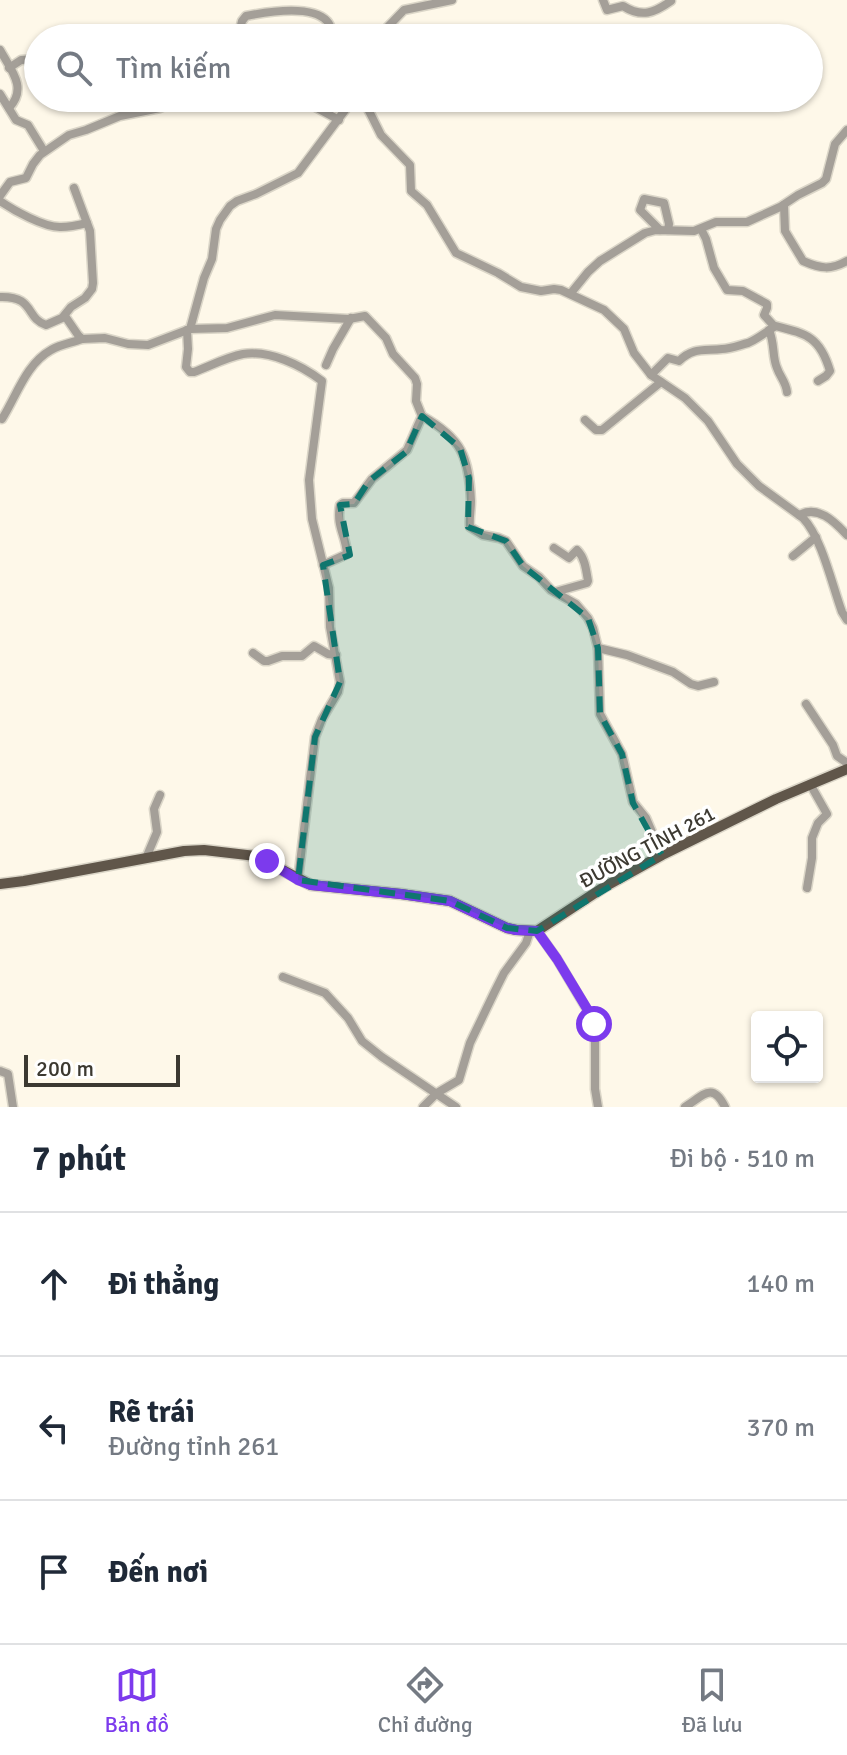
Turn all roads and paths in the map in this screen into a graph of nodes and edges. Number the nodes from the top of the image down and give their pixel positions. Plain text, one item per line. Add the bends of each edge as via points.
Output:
1 (286, 0) edge
2 (397, 0) edge
3 (452, 0) edge
4 (603, 0) edge
5 (671, 1) edge
6 (434, 2) edge
7 (291, 10) junction
8 (400, 12) junction
9 (241, 24) edge
10 (329, 24) edge
11 (389, 24) edge
12 (0, 50) edge
13 (24, 60) edge
14 (9, 68) junction
15 (0, 94) edge
16 (9, 108) junction
17 (140, 112) edge
18 (324, 112) edge
19 (344, 112) edge
20 (370, 112) edge
21 (339, 120) junction
22 (847, 130) edge
23 (44, 151) junction
24 (74, 188) dead end
25 (0, 199) edge
26 (784, 205) junction
27 (87, 223) junction
28 (701, 229) junction
29 (847, 261) edge
30 (571, 293) junction
31 (0, 297) edge
32 (65, 316) junction
33 (351, 318) junction
34 (772, 328) junction
35 (189, 329) junction
36 (82, 339) junction
37 (326, 365) dead end
38 (651, 375) junction
39 (818, 381) dead end
40 (661, 382) junction
41 (787, 392) dead end
42 (422, 416) junction
43 (2, 419) dead end
44 (585, 420) dead end
45 (799, 515) junction
46 (847, 535) edge
47 (816, 537) junction
48 (554, 548) dead end
49 (793, 556) dead end
50 (323, 565) junction
51 (555, 592) junction
52 (847, 620) edge
53 (598, 648) junction
54 (253, 653) dead end
55 (336, 655) junction
56 (714, 682) dead end
57 (806, 704) dead end
58 (847, 766) edge
59 (810, 784) junction
60 (160, 795) dead end
61 (662, 855) junction
62 (146, 858) junction
63 (298, 880) junction
64 (0, 884) edge
65 (807, 888) dead end
66 (533, 931) junction
67 (283, 977) dead end
68 (0, 1071) edge
69 (437, 1093) junction
70 (13, 1107) edge
71 (423, 1107) edge
72 (456, 1107) edge
73 (598, 1107) edge
74 (685, 1107) edge
75 (725, 1107) edge

1 - 7 street
2 - 8 street
3 - 6 street
4 - 5 street via 607,10 623,6 638,14
6 - 8 street
7 - 9 street via 246,16
7 - 10 street via 315,14
8 - 11 street
12 - 14 street
13 - 14 street
14 - 16 street via 18,93
15 - 16 street
16 - 23 street via 16,120 28,125
17 - 23 street via 69,135
18 - 21 street
19 - 21 street
20 - 30 street via 384,140 407,161 411,191 427,205 456,253 521,287
21 - 35 street via 298,173 234,202 220,220
22 - 26 street via 835,144 825,181
23 - 25 street via 26,178 10,182
24 - 27 street
25 - 27 street via 52,227
26 - 28 street via 747,222 716,222
26 - 29 street via 785,231 803,261 829,268
27 - 32 street via 93,283 89,294
28 - 30 street via 645,233 600,261
28 - 34 street via 727,290 743,291 767,304 764,315
30 - 38 street via 601,308 624,329
31 - 32 street via 22,301 42,325
32 - 36 street
33 - 35 street via 275,315 227,328
33 - 37 street
33 - 42 street via 364,315 386,338 416,381
34 - 38 street via 746,343 689,352 679,361 668,358
34 - 39 street via 812,339 830,371
34 - 41 street via 775,363
35 - 36 street via 148,345
35 - 50 street via 190,372 239,355 267,355 322,381 309,480
36 - 43 street via 40,359
38 - 40 street
40 - 44 street via 602,430
40 - 45 street via 708,421 759,486
42 - 50 street via 405,452 372,479 354,503 340,505 347,554
42 - 51 street via 460,448 469,478 470,527 506,541 523,566
45 - 46 street via 822,514
45 - 47 street
47 - 49 street
47 - 52 street
48 - 51 street via 569,558 578,550 588,581
50 - 55 street
51 - 53 street via 582,610
53 - 56 street via 673,672 691,684
53 - 61 street via 600,714 622,754 633,802
54 - 55 street via 266,661 302,656 314,646
55 - 63 street via 340,682 315,737
57 - 58 street
58 - 59 main road, ĐƯỜNG TỈNH 261
59 - 61 main road, ĐƯỜNG TỈNH 261
59 - 65 street via 827,814 812,838
60 - 62 street via 154,809 157,832
61 - 66 main road, ĐƯỜNG TỈNH 261
62 - 63 main road via 223,851 261,858
62 - 64 main road
63 - 66 main road via 450,901 501,926
66 - 69 street via 488,1005 459,1080
66 - 73 street via 557,959 592,1018
67 - 69 street via 325,993 362,1041
68 - 70 street via 8,1074
69 - 71 street
69 - 72 street
74 - 75 street via 708,1092 720,1097

